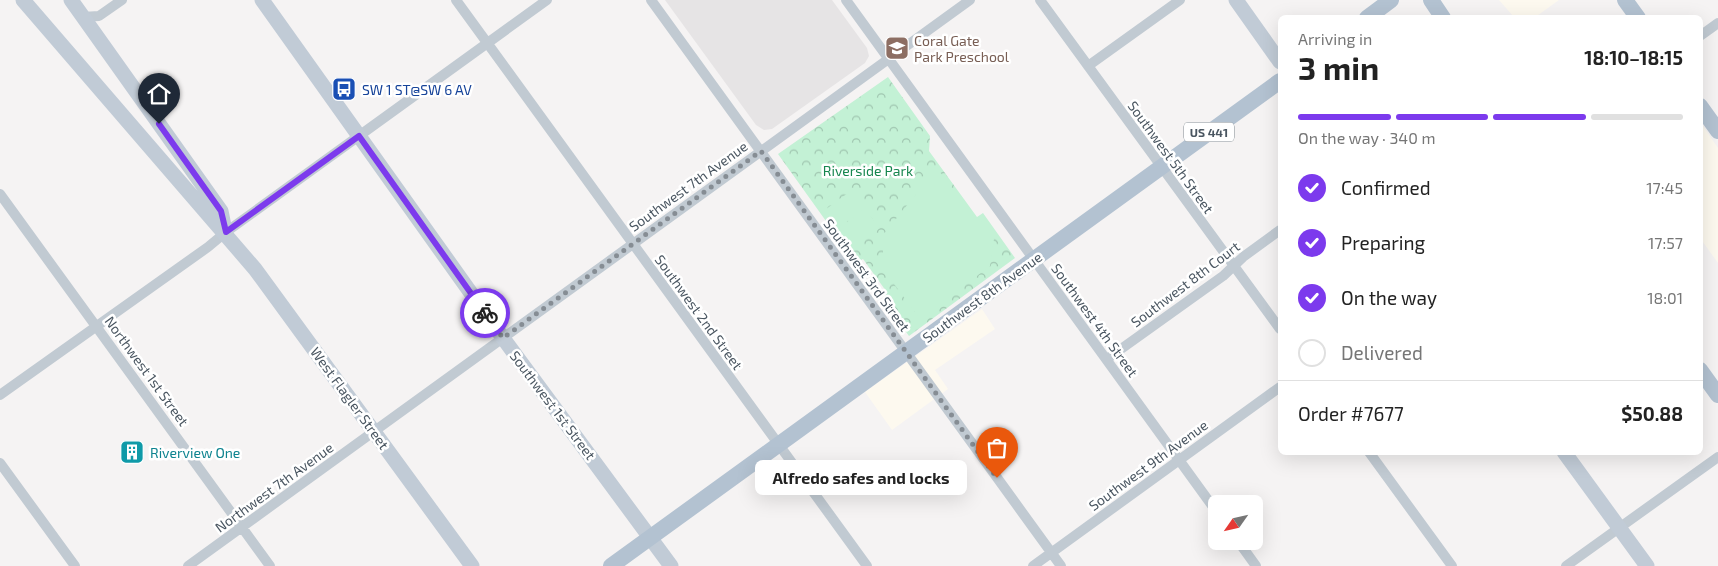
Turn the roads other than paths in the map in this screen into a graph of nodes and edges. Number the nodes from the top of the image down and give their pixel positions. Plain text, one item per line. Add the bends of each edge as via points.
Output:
1 (23, 0) edge
2 (71, 0) edge
3 (122, 0) edge
4 (262, 0) edge
5 (456, 0) edge
6 (547, 0) edge
7 (652, 0) edge
8 (846, 0) edge
9 (970, 0) edge
10 (1040, 0) edge
11 (1180, 0) edge
12 (1236, 0) edge
13 (1391, 0) edge
14 (1431, 0) edge
15 (1625, 0) edge
16 (1371, 15) edge
17 (1441, 15) edge
18 (1636, 15) edge
19 (82, 17) junction
20 (1718, 23) edge
21 (1703, 34) edge
22 (488, 43) junction
23 (889, 59) junction
24 (1278, 59) edge
25 (1088, 66) junction
26 (1278, 82) edge
27 (1703, 110) edge
28 (1718, 132) edge
29 (359, 136) junction
30 (761, 151) junction
31 (1161, 167) junction
32 (0, 194) edge
33 (226, 232) junction
34 (1278, 232) edge
35 (632, 243) junction
36 (1034, 259) junction
37 (1234, 266) junction
38 (96, 325) junction
39 (1278, 326) edge
40 (503, 338) junction
41 (906, 352) junction
42 (1107, 360) junction
43 (1703, 374) edge
44 (1278, 388) edge
45 (0, 395) edge
46 (1718, 395) edge
47 (375, 431) junction
48 (778, 445) junction
49 (1371, 455) edge
50 (1566, 455) edge
51 (1718, 458) edge
52 (1180, 459) junction
53 (0, 463) edge
54 (1208, 499) edge
55 (242, 527) junction
56 (1619, 528) junction
57 (650, 538) junction
58 (1244, 550) edge
59 (1051, 553) junction
60 (75, 566) edge
61 (188, 566) edge
62 (270, 566) edge
63 (472, 566) edge
64 (611, 566) edge
65 (671, 566) edge
66 (867, 566) edge
67 (1033, 566) edge
68 (1061, 566) edge
69 (1256, 566) edge
70 (1452, 566) edge
71 (1566, 566) edge
72 (1647, 566) edge

1 - 33 main road, West Flagler Street
2 - 19 main road, West Flagler Street
3 - 19 street via 98,16
4 - 29 main road, Southwest 1st Street
5 - 22 street, Southwest 2nd Street
6 - 22 street
7 - 30 street, Southwest 3rd Street
8 - 23 street, Southwest 4th Street
9 - 23 street, Southwest 7th Avenue
10 - 25 street, Southwest 5th Street
11 - 25 street
12 - 24 main road
13 - 16 main road
14 - 17 main road
15 - 18 main road
19 - 33 main road, West Flagler Street via 221,211
20 - 21 street
22 - 29 street
22 - 35 street, Southwest 2nd Street
23 - 30 street, Southwest 7th Avenue
23 - 36 street, Southwest 4th Street
25 - 31 street, Southwest 5th Street
26 - 31 main road, Southwest 8th Avenue / US 441
27 - 28 main road
29 - 33 street
29 - 40 main road, Southwest 1st Street
30 - 35 street, Southwest 7th Avenue
30 - 41 street, Southwest 3rd Street
31 - 36 main road, Southwest 8th Avenue / US 441
31 - 37 street, Southwest 5th Street
32 - 38 street, Northwest 1st Street
33 - 38 street
33 - 47 main road, West Flagler Street
34 - 37 street, Southwest 8th Court
35 - 40 street, Southwest 7th Avenue
35 - 48 street, Southwest 2nd Street
36 - 41 main road, Southwest 8th Avenue / US 441
36 - 42 street, Southwest 4th Street
37 - 39 street, Southwest 5th Street
37 - 42 street, Southwest 8th Court
38 - 45 street
38 - 55 street, Northwest 1st Street
40 - 47 street, Southwest 7th Avenue
40 - 57 main road, Southwest 1st Street
41 - 48 main road, Southwest 8th Avenue / US 441
41 - 59 street, Southwest 3rd Street
42 - 52 street, Southwest 4th Street
43 - 46 main road
44 - 52 street, Southwest 9th Avenue
47 - 55 street, Northwest 7th Avenue
47 - 63 main road, West Flagler Street
48 - 57 main road, Southwest 8th Avenue / US 441
48 - 66 street, Southwest 2nd Street
49 - 70 street
50 - 56 main road
51 - 56 street
52 - 54 street, Southwest 4th Street
52 - 59 street, Southwest 9th Avenue
53 - 60 street
55 - 61 street, Northwest 7th Avenue
55 - 62 street, Northwest 1st Street
56 - 71 street
56 - 72 main road
57 - 64 main road, Southwest 8th Avenue / US 441
57 - 65 main road, Southwest 1st Street
58 - 69 street
59 - 67 street, Southwest 9th Avenue
59 - 68 street, Southwest 3rd Street

